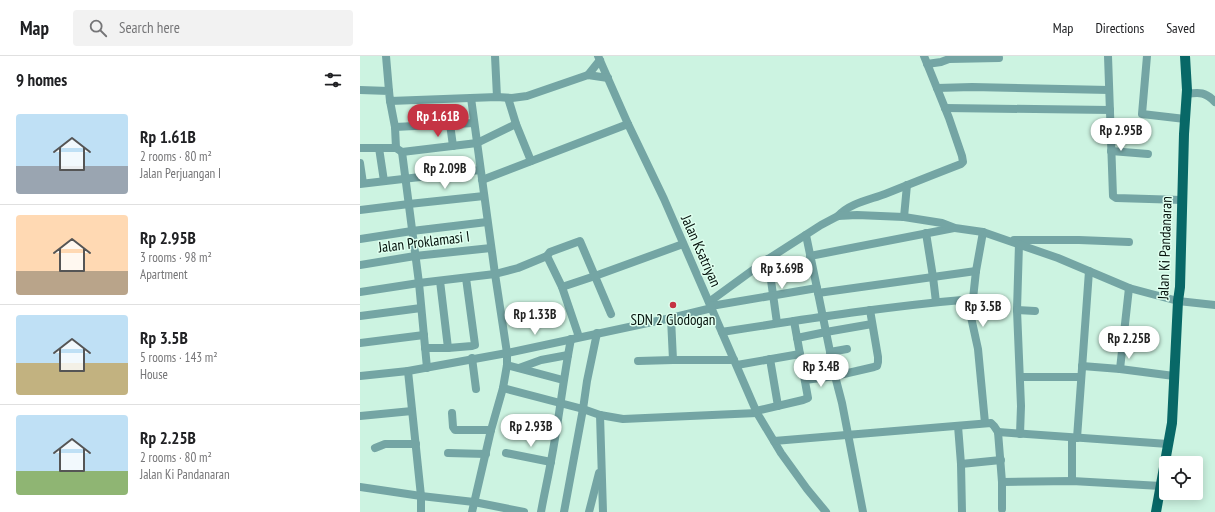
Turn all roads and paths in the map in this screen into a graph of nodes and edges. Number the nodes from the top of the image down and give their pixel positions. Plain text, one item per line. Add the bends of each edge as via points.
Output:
1 (386, 56) edge
2 (495, 56) edge
3 (1108, 56) edge
4 (1146, 56) edge
5 (1185, 56) edge
6 (599, 58) edge
7 (1000, 58) dead end
8 (926, 60) edge
9 (588, 75) junction
10 (608, 78) junction
11 (937, 88) junction
12 (360, 90) edge
13 (1109, 90) junction
14 (389, 91) junction
15 (1187, 94) junction
16 (497, 97) junction
17 (471, 98) junction
18 (508, 98) junction
19 (390, 101) junction
20 (1215, 102) edge
21 (945, 108) junction
22 (1110, 110) junction
23 (1184, 119) junction
24 (474, 123) junction
25 (450, 124) junction
26 (516, 124) junction
27 (628, 124) junction
28 (395, 127) junction
29 (477, 143) junction
30 (453, 146) junction
31 (360, 148) edge
32 (379, 148) junction
33 (399, 150) junction
34 (1111, 151) junction
35 (1148, 154) dead end
36 (531, 161) junction
37 (360, 163) edge
38 (480, 170) junction
39 (405, 179) junction
40 (482, 180) junction
41 (384, 181) junction
42 (362, 184) edge
43 (907, 185) junction
44 (484, 196) junction
45 (1182, 200) junction
46 (409, 204) junction
47 (360, 210) edge
48 (838, 216) junction
49 (904, 217) junction
50 (487, 222) junction
51 (955, 228) junction
52 (412, 231) junction
53 (983, 232) junction
54 (926, 233) junction
55 (806, 235) junction
56 (360, 239) edge
57 (1006, 240) junction
58 (1129, 242) dead end
59 (683, 244) junction
60 (1019, 244) junction
61 (491, 248) junction
62 (415, 256) junction
63 (546, 256) junction
64 (810, 256) junction
65 (768, 260) junction
66 (360, 265) edge
67 (976, 271) junction
68 (1089, 271) junction
69 (494, 274) junction
70 (595, 276) junction
71 (933, 277) junction
72 (466, 278) junction
73 (440, 281) junction
74 (419, 283) junction
75 (562, 287) junction
76 (1129, 288) junction
77 (817, 291) junction
78 (360, 292) edge
79 (773, 295) junction
80 (973, 299) junction
81 (1178, 301) junction
82 (936, 302) junction
83 (710, 305) junction
84 (1215, 305) edge
85 (421, 308) junction
86 (870, 310) junction
87 (1017, 310) junction
88 (1035, 311) dead end
89 (611, 314) dead end
90 (360, 316) edge
91 (823, 316) junction
92 (671, 318) junction
93 (794, 321) junction
94 (776, 323) junction
95 (872, 324) junction
96 (722, 332) junction
97 (826, 332) junction
98 (597, 333) junction
99 (424, 335) junction
100 (579, 337) junction
101 (797, 338) junction
102 (571, 339) junction
103 (360, 343) edge
104 (425, 348) junction
105 (448, 348) junction
106 (847, 349) dead end
107 (830, 352) junction
108 (507, 353) junction
109 (800, 354) junction
110 (568, 355) junction
111 (472, 358) junction
112 (770, 359) junction
113 (673, 360) junction
114 (638, 361) dead end
115 (736, 363) junction
116 (508, 365) junction
117 (1082, 366) junction
118 (427, 368) junction
119 (519, 368) junction
120 (1120, 369) junction
121 (408, 371) junction
122 (360, 374) edge
123 (835, 376) junction
124 (1174, 376) junction
125 (1020, 377) junction
126 (1081, 377) junction
127 (563, 380) junction
128 (805, 380) junction
129 (503, 388) junction
130 (476, 389) dead end
131 (561, 403) junction
132 (778, 406) junction
133 (583, 409) junction
134 (412, 411) junction
135 (757, 412) junction
136 (452, 413) dead end
137 (600, 415) junction
138 (360, 416) edge
139 (985, 423) junction
140 (958, 426) junction
141 (491, 430) junction
142 (998, 432) junction
143 (1020, 434) junction
144 (849, 435) junction
145 (1074, 438) junction
146 (774, 441) junction
147 (416, 444) junction
148 (1168, 444) junction
149 (375, 448) dead end
150 (448, 453) dead end
151 (506, 453) dead end
152 (486, 454) junction
153 (1166, 456) edge
154 (1001, 460) junction
155 (551, 462) junction
156 (961, 464) junction
157 (601, 465) junction
158 (1072, 481) junction
159 (1002, 482) junction
160 (1159, 486) edge
161 (360, 487) edge
162 (1159, 492) edge
163 (421, 496) junction
164 (474, 502) junction
165 (1000, 511) edge
166 (421, 512) edge
167 (472, 512) edge
168 (524, 512) edge
169 (541, 512) edge
170 (564, 512) edge
171 (588, 512) edge
172 (603, 512) edge
173 (826, 512) edge
174 (863, 512) edge
175 (962, 512) edge
176 (1156, 512) edge

1 - 14 street
2 - 16 street
3 - 13 street
4 - 23 street via 1142,114
5 - 15 main road, Jalan Ki Pandanaran
6 - 9 street
6 - 10 street, Jalan Ksatriyan
7 - 8 street via 949,59 941,62
8 - 11 street
9 - 10 street
9 - 18 street via 530,95
10 - 27 street, Jalan Ksatriyan
11 - 13 street
11 - 21 street
12 - 14 street
13 - 22 street
14 - 19 street
15 - 20 street via 1202,93
15 - 23 main road, Jalan Ki Pandanaran
16 - 17 street
16 - 18 street
17 - 19 street
17 - 24 street
18 - 26 street
19 - 28 street
21 - 22 street
21 - 43 street via 963,158 962,162
22 - 34 street
23 - 45 main road, Jalan Ki Pandanaran
24 - 25 street
24 - 29 street
25 - 28 street
25 - 30 street
26 - 29 street
26 - 36 street
27 - 36 street
27 - 59 street, Jalan Ksatriyan
28 - 33 street
29 - 30 street
29 - 38 street
30 - 33 street
31 - 32 street
32 - 33 street
32 - 41 street
33 - 39 street
34 - 35 street
34 - 45 street via 1114,198
36 - 40 street
37 - 42 street
38 - 39 street
38 - 40 street
39 - 41 street
39 - 46 street
40 - 44 street
41 - 42 street
43 - 48 street via 847,208
43 - 49 street
44 - 46 street
44 - 50 street
45 - 81 main road, Jalan Ki Pandanaran
46 - 47 street
46 - 52 street
48 - 49 street
48 - 55 street
49 - 51 street via 942,223
50 - 52 street
50 - 61 street
51 - 53 street
51 - 54 street
52 - 56 street
52 - 62 street
53 - 57 street
53 - 67 street
54 - 64 street
54 - 71 street
55 - 64 street
55 - 65 street
57 - 58 street
57 - 60 street
59 - 70 street
59 - 83 street, Jalan Ksatriyan
60 - 68 street
60 - 87 street
61 - 62 street, Jalan Proklamasi I
61 - 69 street
62 - 66 street, Jalan Proklamasi I
62 - 74 street
63 - 69 street via 518,268
63 - 70 street via 580,241
63 - 75 street
64 - 77 street
65 - 79 street
65 - 83 street
67 - 71 street
67 - 80 street
68 - 76 street
68 - 117 street
69 - 72 street
69 - 108 street
70 - 75 street
70 - 89 street
71 - 77 street
71 - 82 street
72 - 73 street
72 - 105 street via 476,344
73 - 74 street
73 - 105 street
74 - 78 street
74 - 85 street
75 - 100 street
76 - 81 street
76 - 120 street
77 - 79 street
77 - 91 street
79 - 83 street
79 - 94 street
80 - 82 street
80 - 139 street via 971,320 978,349
81 - 84 street
81 - 124 main road, Jalan Ki Pandanaran
82 - 86 street
83 - 92 street
83 - 96 street, Jalan Ksatriyan
85 - 90 street
85 - 99 street
86 - 91 street
86 - 95 street
87 - 88 street
87 - 125 street
91 - 93 street
91 - 97 street
92 - 98 street
92 - 113 street
93 - 94 street
93 - 101 street
94 - 96 street
95 - 97 street
95 - 123 street via 878,364
96 - 115 street, Jalan Ksatriyan
97 - 101 street
97 - 107 street
98 - 100 street
98 - 133 street via 586,381
99 - 103 street
99 - 104 street
100 - 102 street
101 - 109 street
102 - 108 street
102 - 110 street
104 - 105 street
104 - 118 street
106 - 107 street
107 - 123 street
108 - 111 street
108 - 116 street
109 - 112 street
109 - 128 street
110 - 119 street via 541,360
110 - 127 street
111 - 118 street
111 - 130 street
112 - 115 street
112 - 132 street
113 - 114 street
113 - 115 street
115 - 135 street, Jalan Ksatriyan
116 - 119 street
116 - 129 street
117 - 120 street
117 - 126 street
118 - 121 street
119 - 127 street
120 - 124 street
121 - 122 street
121 - 134 street
123 - 128 street
123 - 144 street
124 - 148 main road, Jalan Ki Pandanaran via 1172,423
125 - 126 street
125 - 143 street
126 - 145 street
127 - 131 street
128 - 132 street via 808,398
129 - 131 street
129 - 141 street
131 - 133 street
131 - 155 street
132 - 135 street
133 - 137 street
133 - 170 street
134 - 138 street
134 - 147 street
135 - 137 street via 629,419
135 - 146 street, Jalan Ksatriyan
136 - 141 street via 452,427 455,430
137 - 157 street
139 - 140 street
139 - 142 street via 992,424
140 - 144 street
140 - 156 street
141 - 152 street
142 - 143 street
142 - 154 street
143 - 145 street
144 - 146 street
144 - 174 street
145 - 148 street
145 - 158 street
146 - 173 street, Jalan Ksatriyan
147 - 149 street via 385,444
147 - 163 street
148 - 153 main road, Jalan Ki Pandanaran
150 - 152 street
151 - 155 street
152 - 164 street
154 - 156 street
154 - 159 street
155 - 169 street
156 - 175 street
157 - 171 street
157 - 172 street
158 - 159 street
158 - 160 street
159 - 165 street
161 - 163 street
162 - 176 main road, Jalan Ki Pandanaran
163 - 164 street
163 - 166 street
164 - 167 street
164 - 168 street

